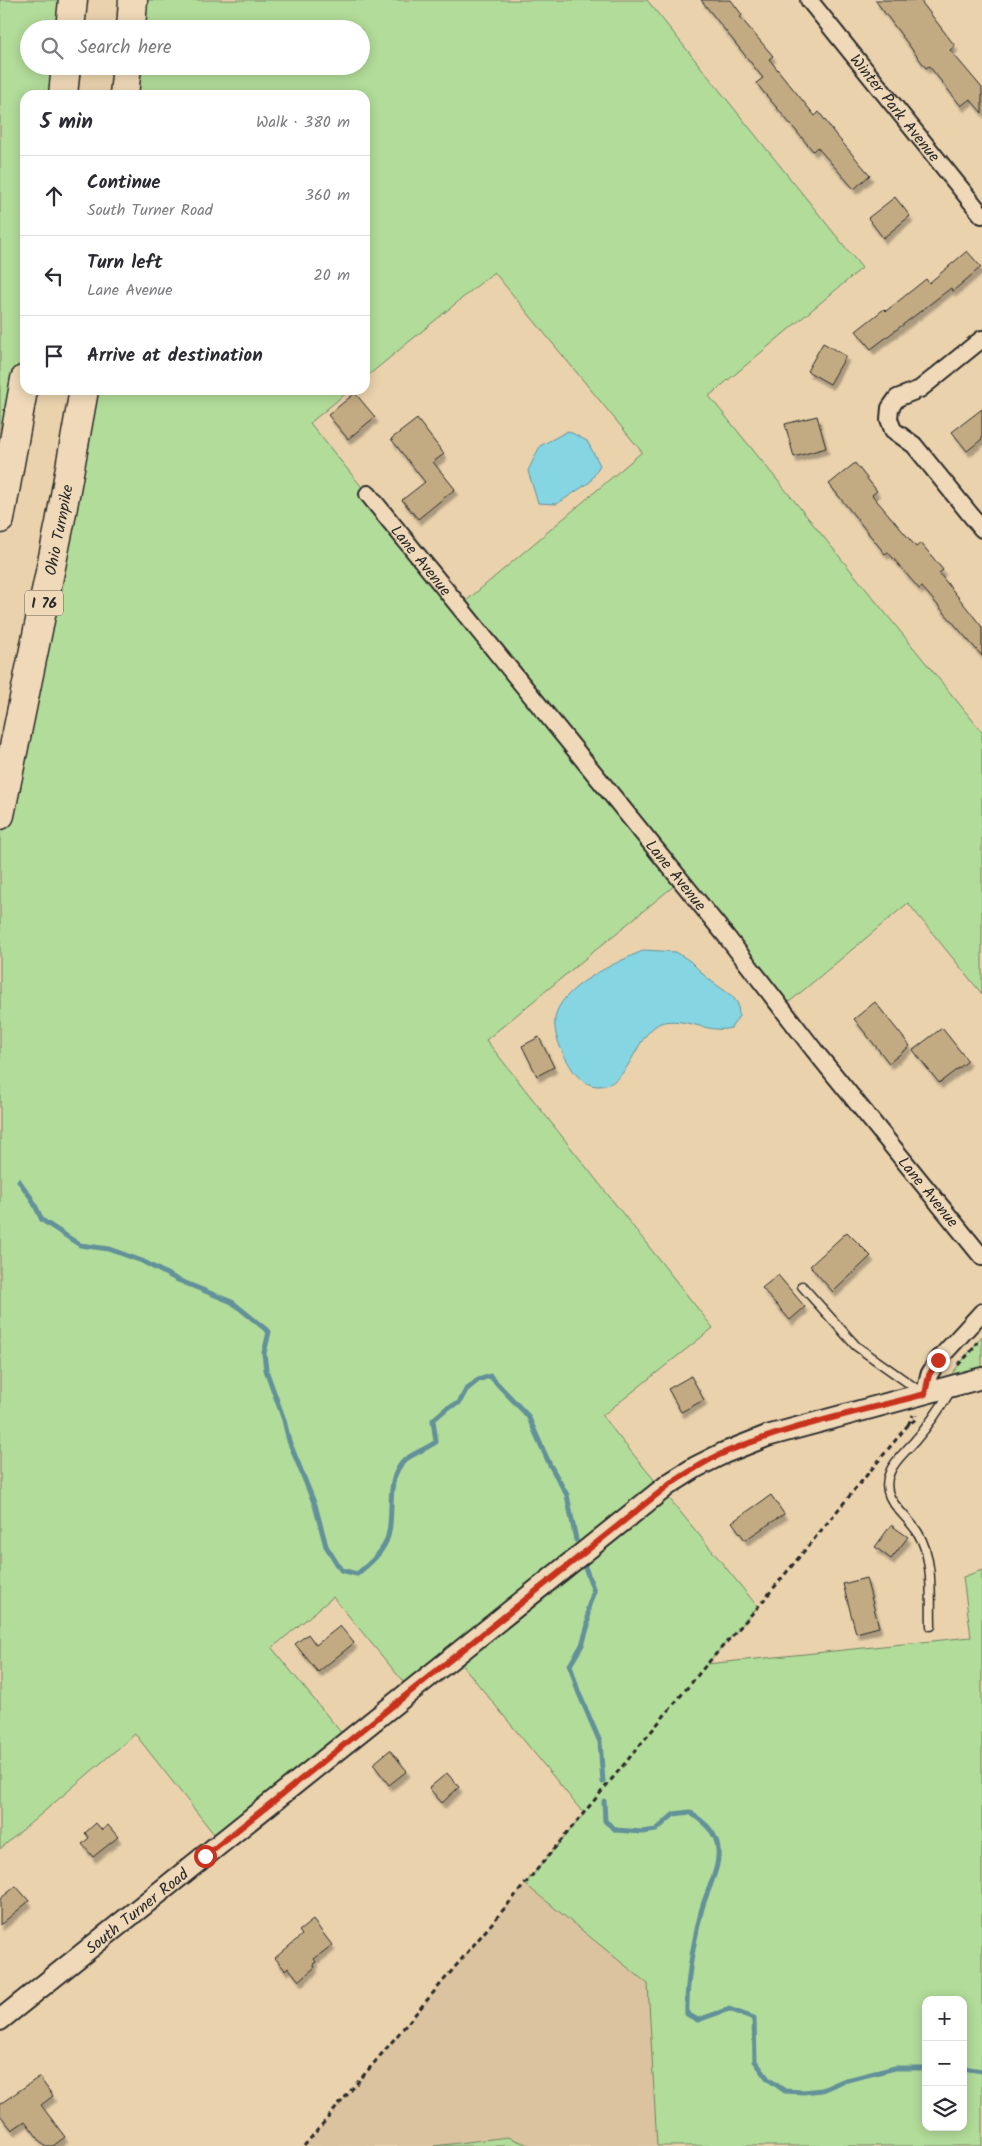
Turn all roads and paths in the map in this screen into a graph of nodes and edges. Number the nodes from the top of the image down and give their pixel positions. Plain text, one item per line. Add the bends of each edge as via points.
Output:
1 (73, 0) edge
2 (133, 0) edge
3 (814, 2) edge
4 (71, 20) edge
5 (132, 20) edge
6 (65, 75) edge
7 (126, 75) edge
8 (64, 90) edge
9 (125, 90) edge
10 (982, 215) edge
11 (982, 339) edge
12 (22, 395) edge
13 (83, 395) edge
14 (368, 494) dead end
15 (0, 519) edge
16 (982, 529) edge
17 (0, 815) edge
18 (982, 1257) edge
19 (802, 1286) dead end
20 (982, 1312) edge
21 (975, 1344) dead end
22 (954, 1378) junction
23 (982, 1378) edge
24 (925, 1394) junction
25 (908, 1425) dead end
26 (931, 1626) dead end
27 (0, 2020) edge
28 (304, 2146) edge

1 - 4 highway
2 - 5 highway
3 - 10 street, Winter Park Avenue
6 - 8 highway
7 - 9 highway
11 - 16 street via 920,389 897,398 890,408 889,419 894,430 914,445
12 - 15 highway
13 - 17 highway, Ohio Turnpike / I 76
14 - 18 street, Lane Avenue
19 - 24 lane via 856,1346
20 - 24 street via 938,1360 929,1375
21 - 22 path
22 - 23 street, South Turner Road
22 - 24 street, South Turner Road
22 - 26 lane via 940,1410 890,1470 886,1485 889,1497 918,1532 925,1546
24 - 27 street, South Turner Road via 767,1436 724,1452 670,1484
25 - 28 path

